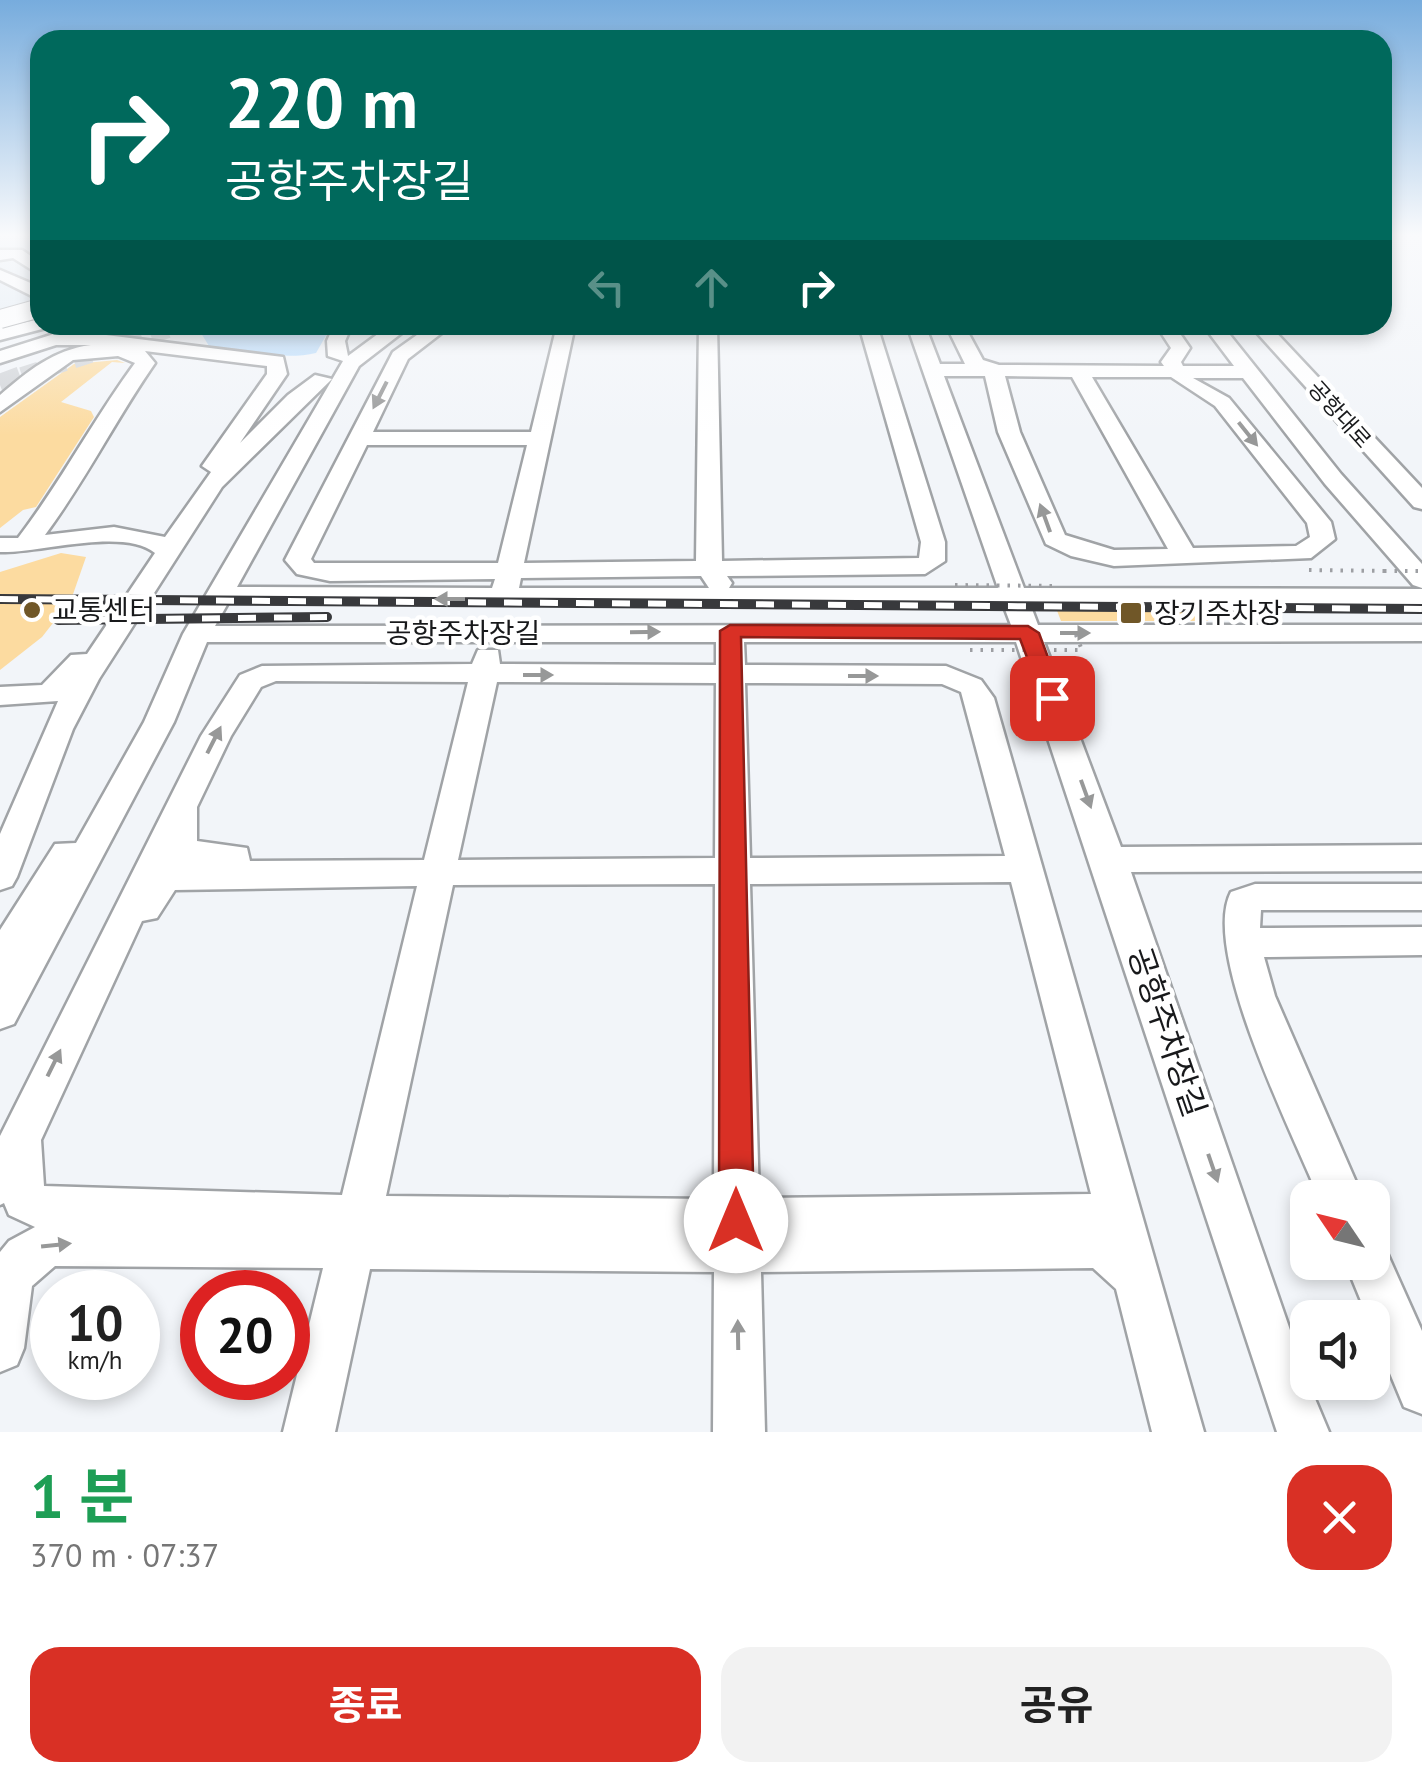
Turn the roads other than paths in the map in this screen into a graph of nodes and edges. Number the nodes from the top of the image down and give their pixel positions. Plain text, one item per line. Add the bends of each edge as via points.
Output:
1 (0, 304) edge
2 (6, 319) edge
3 (30, 326) edge
4 (30, 333) edge
5 (0, 334) edge
6 (61, 335) edge
7 (388, 335) edge
8 (429, 335) edge
9 (564, 335) edge
10 (708, 335) edge
11 (871, 335) edge
12 (919, 335) edge
13 (961, 335) edge
14 (1173, 335) edge
15 (1220, 335) edge
16 (1268, 335) edge
17 (344, 341) edge
18 (0, 342) edge
19 (35, 345) junction
20 (0, 355) edge
21 (55, 359) junction
22 (930, 370) junction
23 (1175, 372) junction
24 (1250, 372) junction
25 (993, 373) junction
26 (1080, 373) junction
27 (322, 379) junction
28 (0, 406) edge
29 (358, 438) junction
30 (540, 439) junction
31 (285, 477) junction
32 (214, 483) junction
33 (1422, 502) edge
34 (12, 545) edge
35 (162, 547) junction
36 (1185, 557) junction
37 (709, 570) junction
38 (510, 572) junction
39 (1422, 580) edge
40 (219, 595) junction
41 (1422, 597) edge
42 (367, 598) junction
43 (503, 599) junction
44 (1325, 599) junction
45 (729, 615) junction
46 (1022, 616) junction
47 (1351, 632) junction
48 (352, 633) junction
49 (493, 633) junction
50 (1422, 633) edge
51 (197, 634) junction
52 (484, 674) junction
53 (730, 676) junction
54 (85, 679) junction
55 (0, 696) edge
56 (36, 696) junction
57 (168, 699) junction
58 (58, 729) junction
59 (182, 804) junction
60 (0, 821) edge
61 (1422, 858) edge
62 (1109, 860) junction
63 (1024, 864) junction
64 (440, 865) junction
65 (732, 865) junction
66 (0, 877) edge
67 (1422, 897) edge
68 (1422, 941) edge
69 (113, 944) junction
70 (1241, 944) junction
71 (0, 961) edge
72 (0, 1013) edge
73 (25, 1124) junction
74 (1333, 1180) edge
75 (0, 1184) edge
76 (1120, 1215) junction
77 (356, 1230) junction
78 (737, 1236) junction
79 (1136, 1277) junction
80 (1376, 1280) edge
81 (0, 1348) edge
82 (1422, 1389) edge
83 (310, 1432) edge
84 (739, 1432) edge
85 (1178, 1432) edge
86 (1302, 1432) edge

1 - 2 street
3 - 5 street
4 - 18 street
6 - 20 street
7 - 31 street via 357,355
8 -> 29 street via 400,356
9 - 30 street
10 - 37 street
11 - 37 street via 932,542 932,562 911,568
12 - 22 street, 공항주차장길
13 - 25 street via 976,366 990,366
14 - 23 street via 1182,348 1171,362
15 - 24 street
16 - 33 street, 공항대로
17 - 27 street
19 - 20 street
19 - 21 street via 57,348
19 - 32 street via 82,338 276,361 277,374 211,469
21 - 28 street
21 - 34 street via 94,348 130,351 146,363 67,490
22 - 25 street
22 - 46 street, 공항주차장길
23 - 24 street
23 - 26 street
23 -> 36 street via 1222,402 1324,532 1289,556
24 - 39 street
25 - 26 street
36 -> 25 street via 1099,556 1055,539 1009,432
26 - 36 street
27 - 31 street via 320,400
27 - 32 street via 294,399
29 - 30 street
29 - 38 street via 298,560 306,569
30 - 38 street
31 - 40 street
32 - 35 street
34 - 35 street via 83,536 136,537
35 - 54 street
35 - 56 street via 70,677
37 - 38 street
37 - 45 street
38 - 43 street
40 - 42 street, 공항주차장길
40 - 51 street
41 - 44 street, 공항주차장길
43 -> 42 street, 공항주차장길
42 - 48 street via 293,615 305,625
43 - 45 street, 공항주차장길
44 - 46 street, 공항주차장길
44 - 47 street via 1366,617
45 - 46 street, 공항주차장길
49 -> 45 street, 공항주차장길
45 - 53 street
46 - 47 street, 공항주차장길
46 -> 62 street, 공항주차장길
47 - 50 street, 공항주차장길
48 - 49 street, 공항주차장길
48 - 51 street, 공항주차장길
49 - 52 street
51 - 57 street
52 -> 53 street
59 -> 52 street via 250,680 272,672
52 - 64 street
53 -> 63 street via 946,676 971,686 980,698
53 - 65 street
54 - 56 street
54 - 58 street
55 - 56 street
57 - 71 street
57 - 72 street
58 - 60 street
58 - 66 street
59 - 64 street via 180,844 208,857
59 - 69 street
61 - 62 street
62 -> 86 street, 공항주차장길
63 - 65 street
63 - 76 street
64 - 65 street
64 - 69 street via 174,876 158,884 137,921
64 - 77 street
65 - 78 street
67 - 70 street via 1255,897 1244,902
68 - 70 street
73 -> 69 street
70 - 74 street
73 - 75 street
73 - 77 street via 21,1185 25,1200 38,1207
76 - 78 street
76 - 79 street
77 - 78 street
81 -> 77 street via 6,1286 15,1266 37,1247
77 - 83 street
78 - 79 street via 1093,1245 1111,1252
84 -> 78 street
79 - 85 street
80 - 82 street

